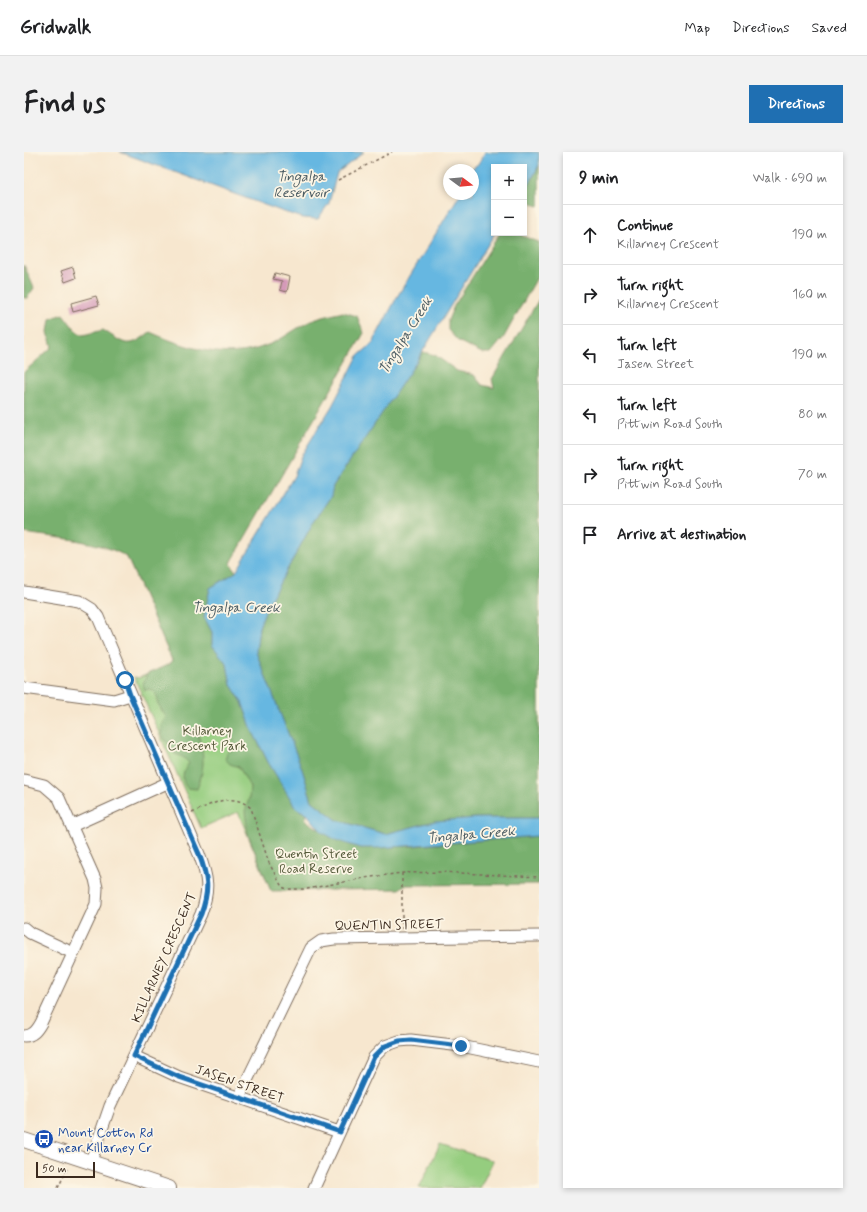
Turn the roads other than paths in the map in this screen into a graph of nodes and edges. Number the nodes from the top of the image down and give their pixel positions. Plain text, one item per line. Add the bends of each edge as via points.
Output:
1 (24, 592) edge
2 (24, 688) edge
3 (130, 695) junction
4 (24, 780) edge
5 (167, 783) junction
6 (72, 826) junction
7 (24, 928) edge
8 (539, 936) edge
9 (73, 953) junction
10 (24, 1036) edge
11 (134, 1056) junction
12 (539, 1062) edge
13 (239, 1097) junction
14 (340, 1132) junction
15 (24, 1140) edge
16 (91, 1161) junction
17 (169, 1188) edge
18 (314, 1188) edge

1 - 3 street, KILLARNEY CRESCENT via 79,601 92,609 98,617
2 - 3 street via 114,700
3 - 5 street, KILLARNEY CRESCENT
4 - 6 street via 44,785 52,790 60,798
5 - 6 street
5 - 11 street, KILLARNEY CRESCENT via 206,872 207,898
6 - 9 street via 98,892 96,904
7 - 9 street
8 - 13 street, QUENTIN STREET via 321,941 311,948
9 - 10 street via 36,1032
11 - 13 street, JASEN STREET via 179,1077
11 - 16 street, KILLARNEY CRESCENT via 110,1106
12 - 14 street via 467,1047 411,1040 399,1041 385,1046 374,1057
13 - 14 street, JASEN STREET
14 - 18 street
15 - 16 main road
16 - 17 main road

